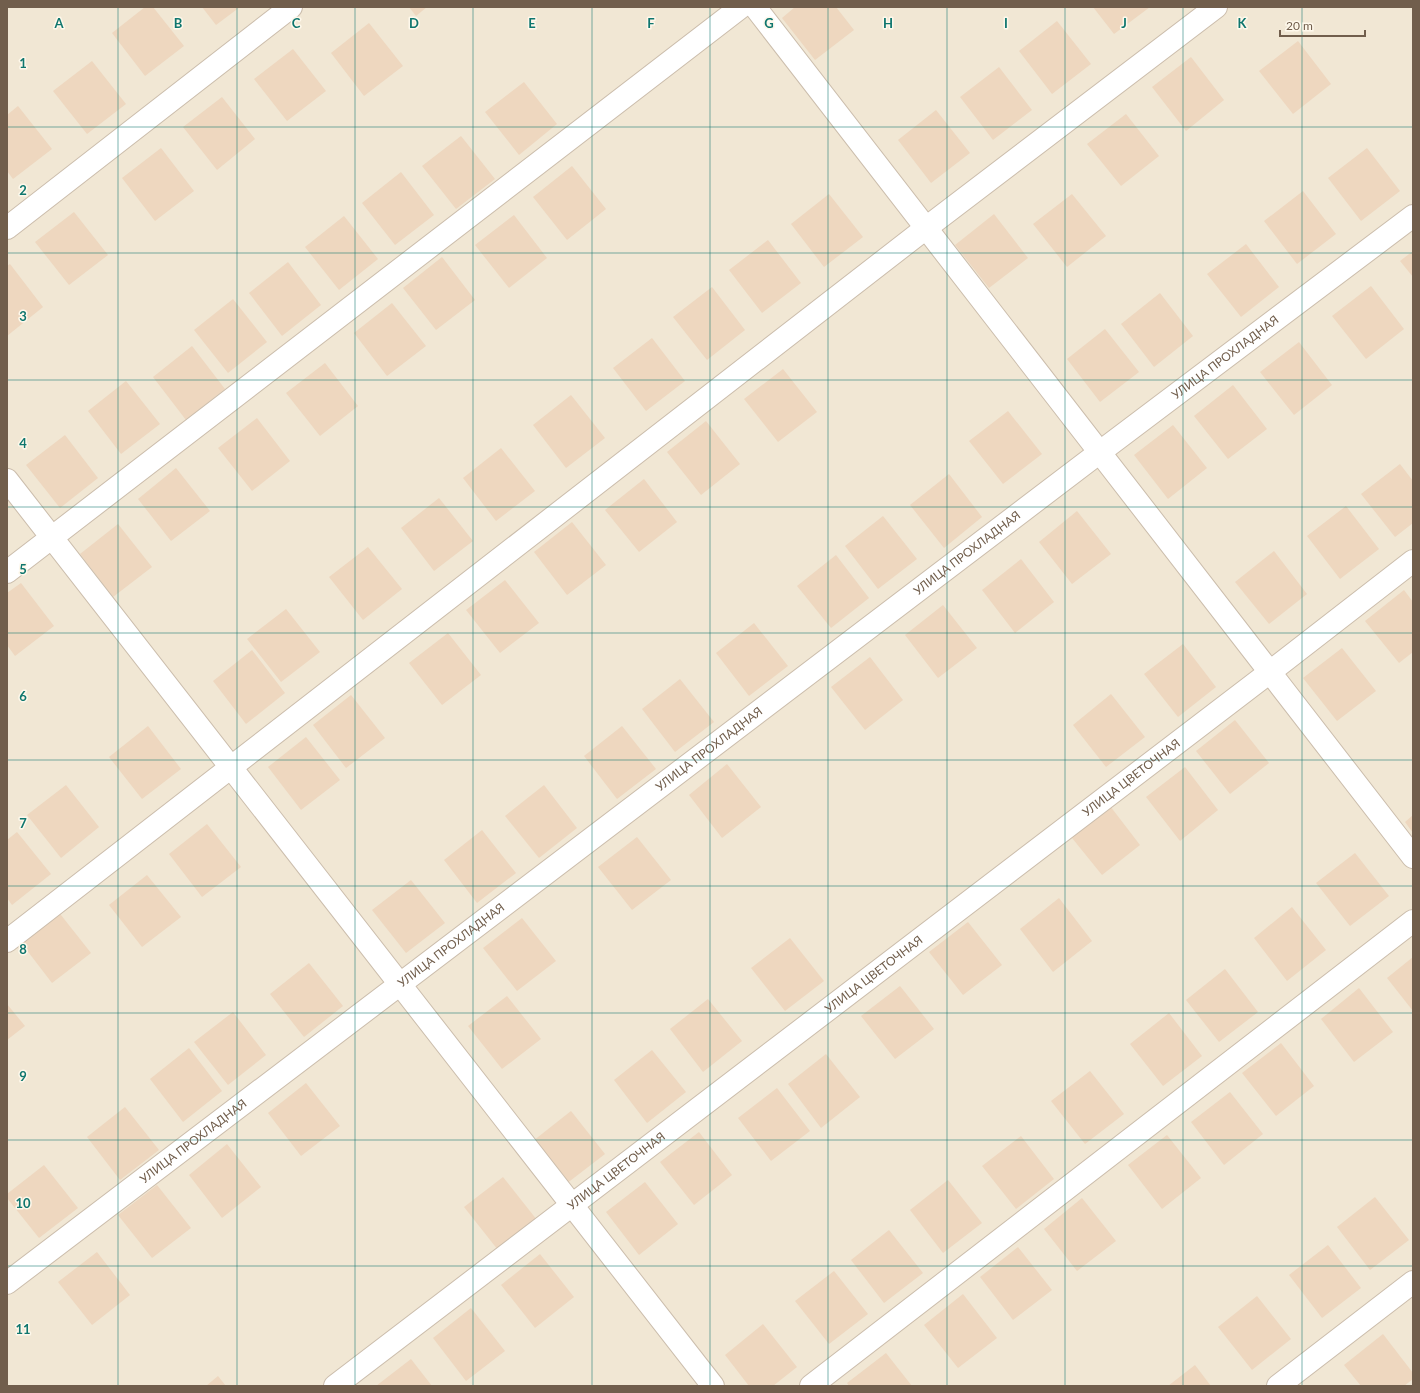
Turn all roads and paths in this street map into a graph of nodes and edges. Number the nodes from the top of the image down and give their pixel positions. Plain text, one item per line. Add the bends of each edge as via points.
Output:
1 (291, 7) edge
2 (741, 7) edge
3 (755, 7) edge
4 (1216, 7) edge
5 (1413, 216) edge
6 (7, 228) edge
7 (926, 228) junction
8 (1100, 452) junction
9 (7, 480) edge
10 (52, 538) junction
11 (1413, 561) edge
12 (7, 572) edge
13 (1270, 672) junction
14 (231, 768) junction
15 (1413, 857) edge
16 (1413, 921) edge
17 (7, 941) edge
18 (400, 984) junction
19 (572, 1205) junction
20 (1413, 1282) edge
21 (7, 1283) edge
22 (335, 1386) edge
23 (713, 1386) edge
24 (811, 1386) edge
25 (1278, 1386) edge

1 - 6 street
2 - 10 street
3 - 7 street
4 - 7 street
5 - 8 street, УЛИЦА ПРОХЛАДНАЯ
7 - 8 street
7 - 14 street
8 - 13 street
8 - 18 street, УЛИЦА ПРОХЛАДНАЯ
9 - 10 street
10 - 12 street
10 - 14 street
11 - 13 street, УЛИЦА ЦВЕТОЧНАЯ
13 - 15 street
13 - 19 street, УЛИЦА ЦВЕТОЧНАЯ
14 - 17 street
14 - 18 street
16 - 24 street
18 - 19 street
18 - 21 street, УЛИЦА ПРОХЛАДНАЯ
19 - 22 street, УЛИЦА ЦВЕТОЧНАЯ
19 - 23 street
20 - 25 street

